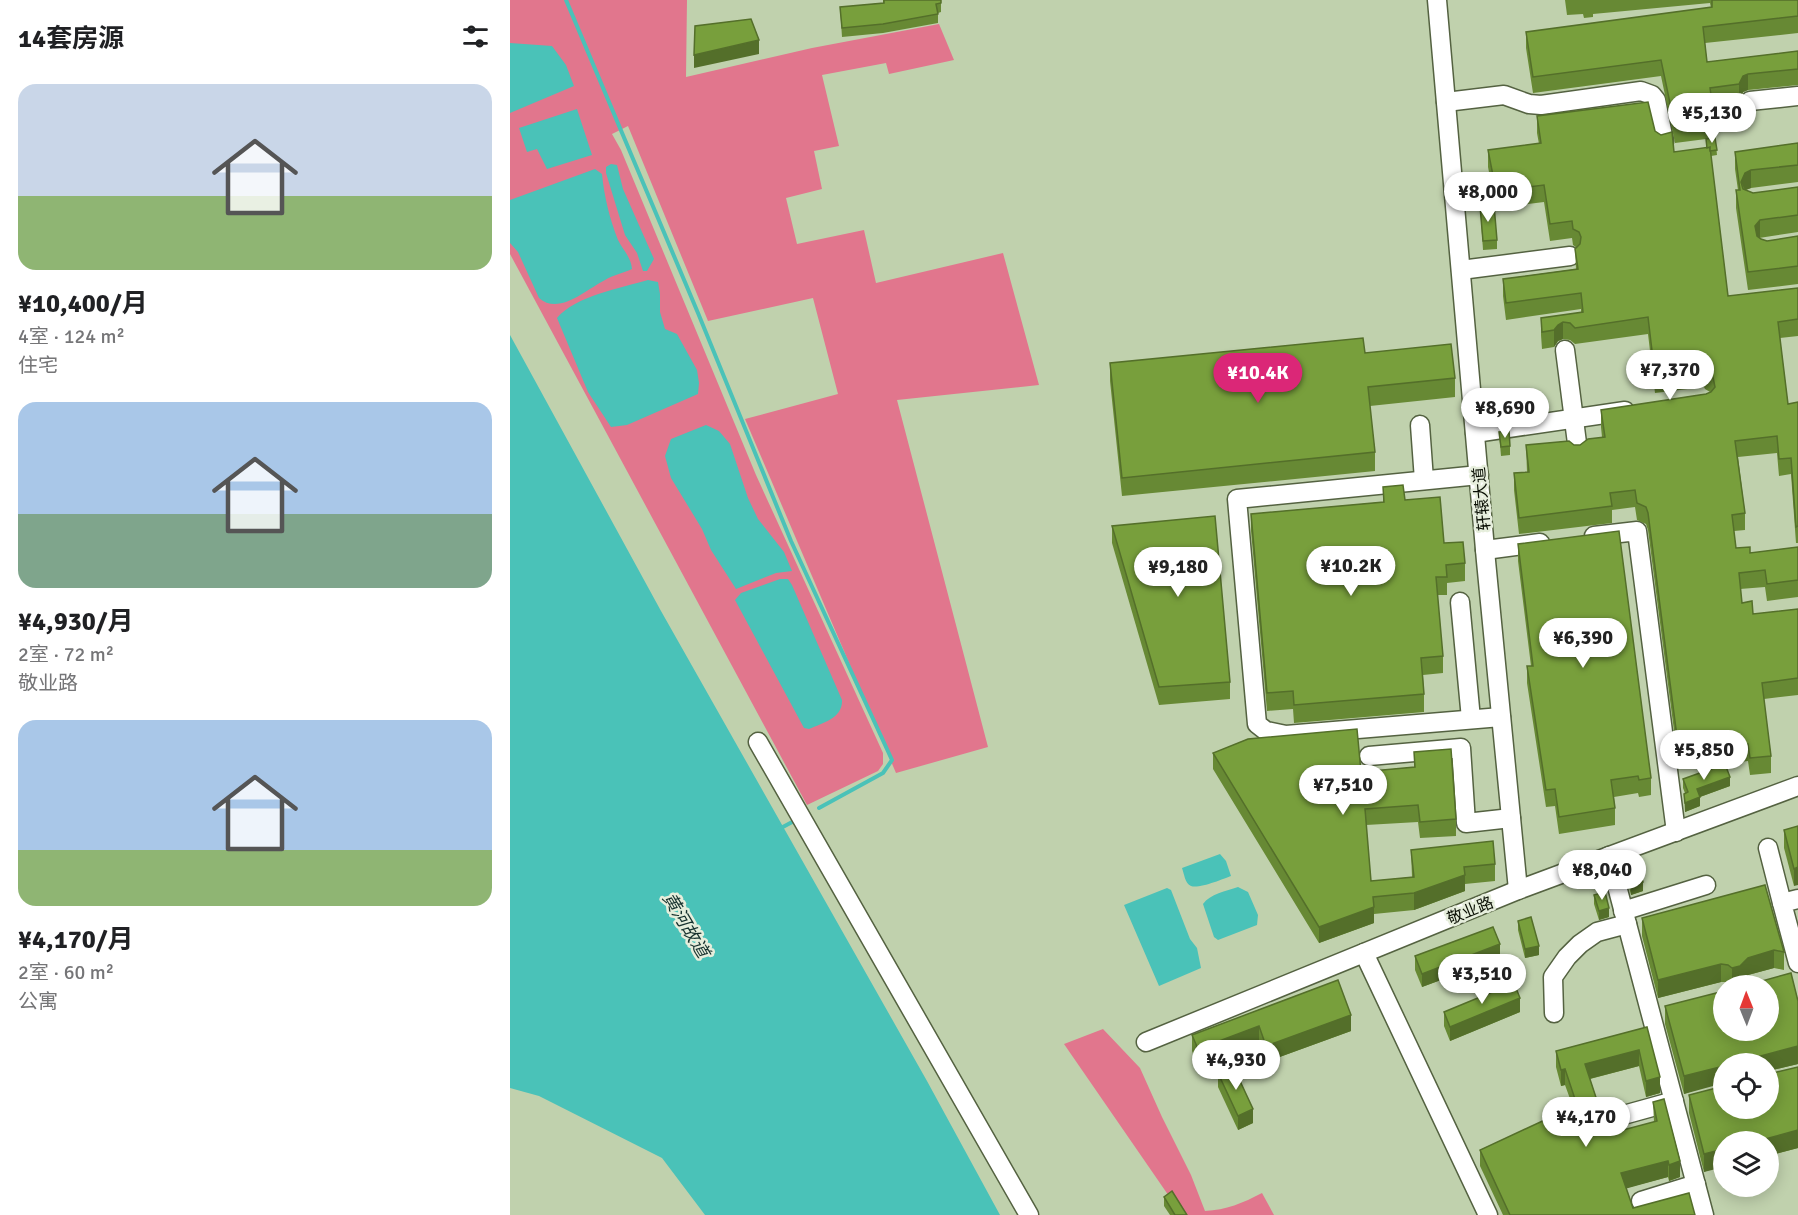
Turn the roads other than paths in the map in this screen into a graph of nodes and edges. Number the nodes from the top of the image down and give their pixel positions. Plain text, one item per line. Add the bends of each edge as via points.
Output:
1 (1437, 0) edge
2 (1798, 96) edge
3 (1750, 101) dead end
4 (1446, 102) junction
5 (1664, 141) edge
6 (1570, 256) dead end
7 (1461, 270) junction
8 (1565, 350) dead end
9 (1645, 408) edge
10 (1574, 419) junction
11 (1420, 426) dead end
12 (1475, 433) junction
13 (1578, 451) edge
14 (1479, 475) junction
15 (1424, 480) junction
16 (1579, 538) edge
17 (1555, 541) edge
18 (1485, 550) junction
19 (1460, 602) dead end
20 (1502, 717) junction
21 (1471, 719) junction
22 (758, 742) dead end
23 (1370, 756) dead end
24 (1798, 786) edge
25 (1511, 818) junction
26 (1676, 832) junction
27 (1768, 848) dead end
28 (1609, 856) junction
29 (1706, 885) dead end
30 (1518, 890) junction
31 (1790, 901) edge
32 (1625, 917) junction
33 (1364, 953) junction
34 (1798, 963) edge
35 (1671, 1007) edge
36 (1650, 1012) junction
37 (1554, 1013) dead end
38 (1146, 1042) dead end
39 (1674, 1101) junction
40 (1609, 1119) dead end
41 (1696, 1184) junction
42 (1641, 1201) dead end
43 (1029, 1215) edge
44 (1488, 1215) edge
45 (1704, 1215) edge

1 - 4 street, 轩辕大道
2 - 3 street
4 - 5 street via 1504,95 1541,105 1641,92 1656,99
4 - 7 street, 轩辕大道
6 - 7 street
7 - 12 street, 轩辕大道
8 - 10 street
9 - 10 street
10 - 12 street
10 - 13 street
11 - 15 street
12 - 14 street, 轩辕大道
14 - 15 street
14 - 18 street, 轩辕大道
15 - 21 street via 1237,499 1257,724 1266,731 1286,735
16 - 26 street via 1637,531
17 - 18 street
18 - 20 street, 轩辕大道
19 - 21 street
20 - 21 street
20 - 25 street, 轩辕大道
22 - 43 street
23 - 25 street via 1461,748 1466,823
24 - 26 street, 敬业路
25 - 30 street, 轩辕大道
26 - 28 street, 敬业路
27 - 31 street
28 - 30 street, 敬业路
28 - 32 street
29 - 32 street
30 - 33 street, 敬业路
31 - 34 street
32 - 36 street
32 - 37 street via 1597,932 1567,957 1553,977
33 - 38 street, 敬业路
33 - 44 street
35 - 36 street
36 - 39 street
39 - 40 street
39 - 41 street
41 - 42 street
41 - 45 street

